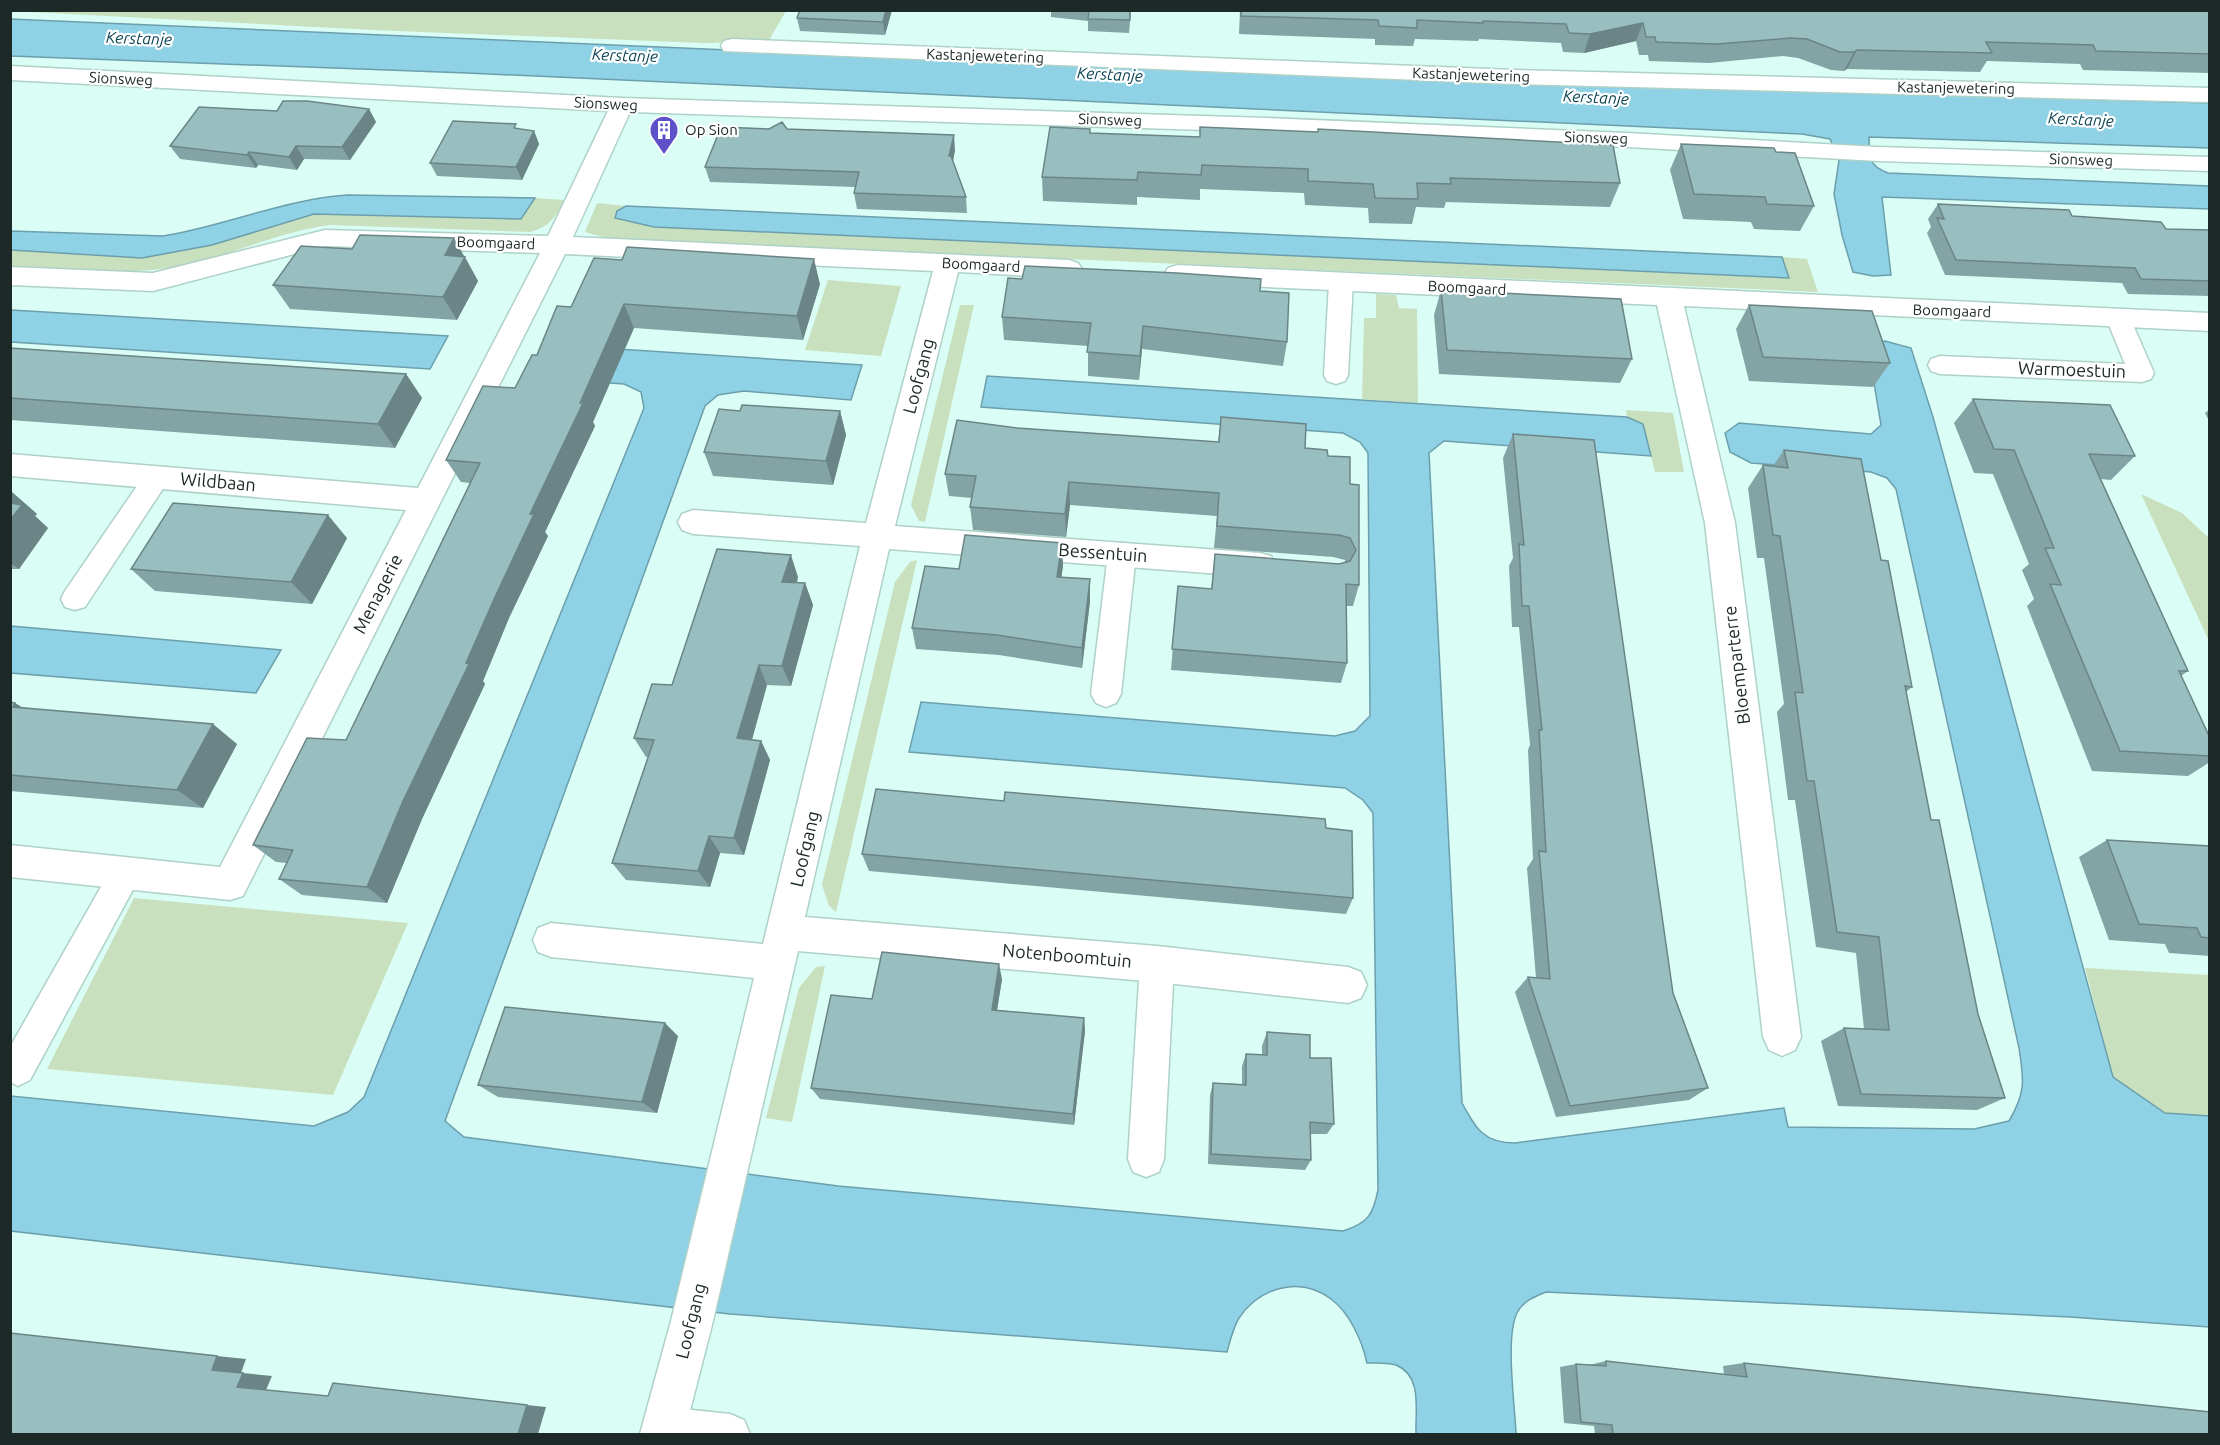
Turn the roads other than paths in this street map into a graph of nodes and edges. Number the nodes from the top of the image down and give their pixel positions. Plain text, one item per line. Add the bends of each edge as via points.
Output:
1 (732, 46) dead end
2 (10, 73) edge
3 (2210, 95) edge
4 (622, 105) junction
5 (2210, 164) edge
6 (557, 245) junction
7 (948, 263) junction
8 (1091, 270) edge
9 (1150, 273) edge
10 (10, 276) edge
11 (1341, 282) junction
12 (1669, 298) junction
13 (2118, 318) junction
14 (2210, 322) edge
15 (1940, 364) dead end
16 (1336, 375) dead end
17 (10, 465) edge
18 (157, 477) junction
19 (426, 500) junction
20 (693, 522) dead end
21 (877, 537) junction
22 (1122, 554) junction
23 (1286, 567) edge
24 (75, 599) dead end
25 (1106, 694) dead end
26 (10, 861) edge
27 (125, 874) junction
28 (551, 940) dead end
29 (781, 948) junction
30 (1157, 964) junction
31 (1348, 986) dead end
32 (1782, 1036) dead end
33 (18, 1068) dead end
34 (1146, 1159) dead end
35 (663, 1431) edge
36 (730, 1434) edge

1 - 3 street, Kastanjewetering via 1505,76
2 - 4 street, Sionsweg
4 - 5 street, Sionsweg via 1267,125 1878,154
4 - 6 street, Menagerie
6 - 7 street, Boomgaard
6 - 10 street, Boomgaard via 325,238 153,282
6 - 19 street, Menagerie
7 - 8 street, Boomgaard
7 - 21 street, Loofgang
9 - 11 street, Boomgaard
11 - 12 street, Boomgaard
11 - 16 lane
12 - 13 street, Boomgaard
12 - 32 street, Bloemparterre via 1720,523
13 - 14 street, Boomgaard
13 - 15 lane, Warmoestuin via 2142,373
17 - 18 street, Wildbaan
18 - 19 street, Wildbaan
18 - 24 lane
19 - 27 street, Menagerie via 230,884
20 - 21 street, Bessentuin
21 - 22 street, Bessentuin
21 - 29 street, Loofgang
22 - 23 street, Bessentuin
22 - 25 lane
26 - 27 street, Menagerie
27 - 33 lane
28 - 29 street, Notenboomtuin
29 - 30 street, Notenboomtuin
29 - 35 street, Loofgang
30 - 31 street, Notenboomtuin
30 - 34 lane
35 - 36 lane

